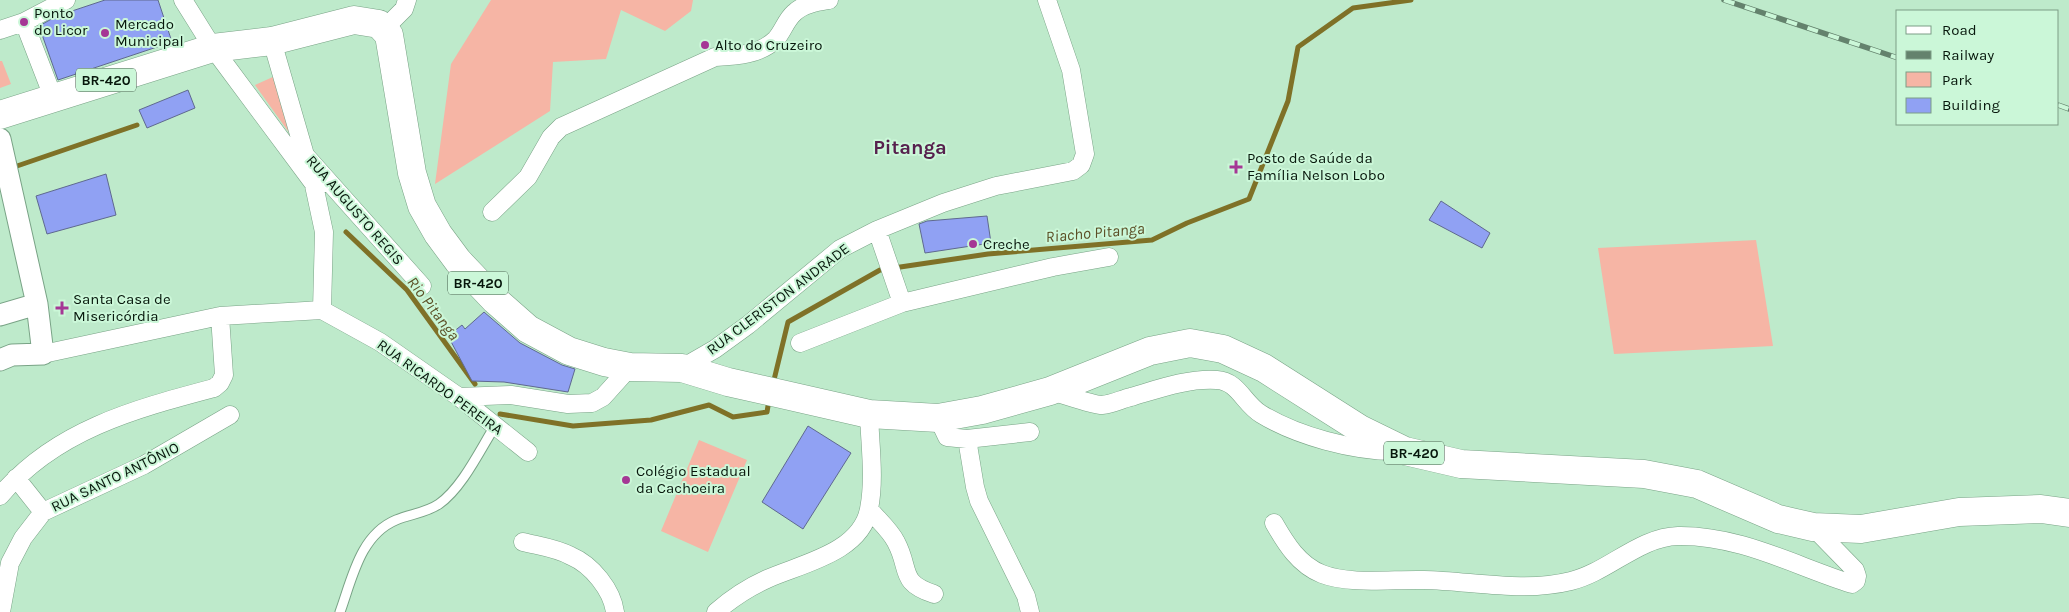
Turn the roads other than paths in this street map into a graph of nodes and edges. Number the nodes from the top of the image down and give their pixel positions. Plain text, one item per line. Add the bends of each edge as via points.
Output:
1 (66, 0) edge
2 (183, 0) edge
3 (829, 0) edge
4 (1047, 0) edge
5 (406, 4) edge
6 (24, 22) junction
7 (385, 28) junction
8 (0, 30) edge
9 (272, 41) junction
10 (213, 48) junction
11 (54, 98) junction
12 (0, 115) edge
13 (0, 140) edge
14 (305, 155) junction
15 (316, 188) junction
16 (492, 212) dead end
17 (877, 230) junction
18 (1109, 258) dead end
19 (422, 286) dead end
20 (902, 303) junction
21 (36, 304) junction
22 (322, 310) junction
23 (0, 315) edge
24 (220, 316) junction
25 (800, 343) dead end
26 (43, 354) junction
27 (0, 360) edge
28 (630, 367) junction
29 (682, 368) junction
30 (1050, 391) junction
31 (459, 397) junction
32 (869, 414) junction
33 (230, 415) dead end
34 (938, 418) junction
35 (495, 426) junction
36 (1030, 432) dead end
37 (967, 439) junction
38 (1405, 451) junction
39 (528, 452) dead end
40 (16, 478) junction
41 (0, 496) edge
42 (869, 510) junction
43 (43, 512) junction
44 (2069, 513) edge
45 (1274, 523) dead end
46 (1813, 527) junction
47 (523, 542) dead end
48 (2, 591) edge
49 (934, 594) dead end
50 (1, 612) edge
51 (340, 612) edge
52 (615, 612) edge
53 (716, 612) edge
54 (1030, 612) edge

1 - 6 street
2 - 10 street
3 - 16 street via 810,4 794,13 776,40 754,52 715,57 561,127 551,137 528,177
4 - 17 street, RUA CLERISTON ANDRADE via 1071,70 1085,154 1081,165 1073,171 996,186 952,200
5 - 7 street
6 - 8 street
6 - 11 street
7 - 9 main road, BR-420 via 370,20 354,20
7 - 28 main road, BR-420 via 389,35 412,173 422,206 438,234 458,261 528,329 569,351
9 - 10 main road, BR-420
9 - 14 street, RUA AUGUSTO REGIS
10 - 11 main road, BR-420
10 - 15 street
11 - 12 main road, BR-420
13 - 21 street
14 - 15 street
14 - 19 street, RUA AUGUSTO REGIS
15 - 22 street via 324,232
17 - 20 street
17 - 29 street, RUA CLERISTON ANDRADE via 840,249 748,325
18 - 20 street
20 - 25 street
21 - 23 street
21 - 26 street
22 - 24 street
22 - 31 street, RUA RICARDO PEREIRA via 380,342
24 - 26 street
24 - 40 street via 224,375 214,388 139,408 98,424 63,442
26 - 27 street via 12,355
28 - 29 main road, BR-420
28 - 31 street via 603,397 592,403 568,404 510,395
29 - 32 main road, BR-420 via 728,382
30 - 34 main road, BR-420 via 982,410
30 - 38 street via 1101,405 1185,383 1217,380 1228,382 1239,390 1260,413 1312,436 1379,451
30 - 38 main road, BR-420 via 1150,351 1190,343 1223,349 1264,368 1360,429
31 - 35 street, RUA RICARDO PEREIRA
32 - 34 main road, BR-420
32 - 42 street
33 - 43 street, RUA SANTO ANTÔNIO via 144,466
34 - 37 street via 947,437
35 - 39 street, RUA RICARDO PEREIRA
35 - 51 lane via 453,491 439,504 422,513 396,520 370,539
36 - 37 street
37 - 54 street via 979,501 1026,596
38 - 46 main road, BR-420 via 1461,464 1644,474 1698,484 1778,519
40 - 41 street
40 - 43 street
42 - 49 street via 896,541 912,584
42 - 53 street via 864,524 852,538 821,559 768,578
43 - 48 street, RUA SANTO ANTÔNIO via 10,562
44 - 46 main road, BR-420 via 2041,509 1959,512 1861,529
45 - 46 street via 1302,563 1322,574 1342,579 1535,586 1571,581 1646,544 1676,536 1754,548 1852,584 1858,576 1854,570
47 - 52 street via 573,556 605,586 614,601
48 - 50 street, RUA SANTO ANTÔNIO

